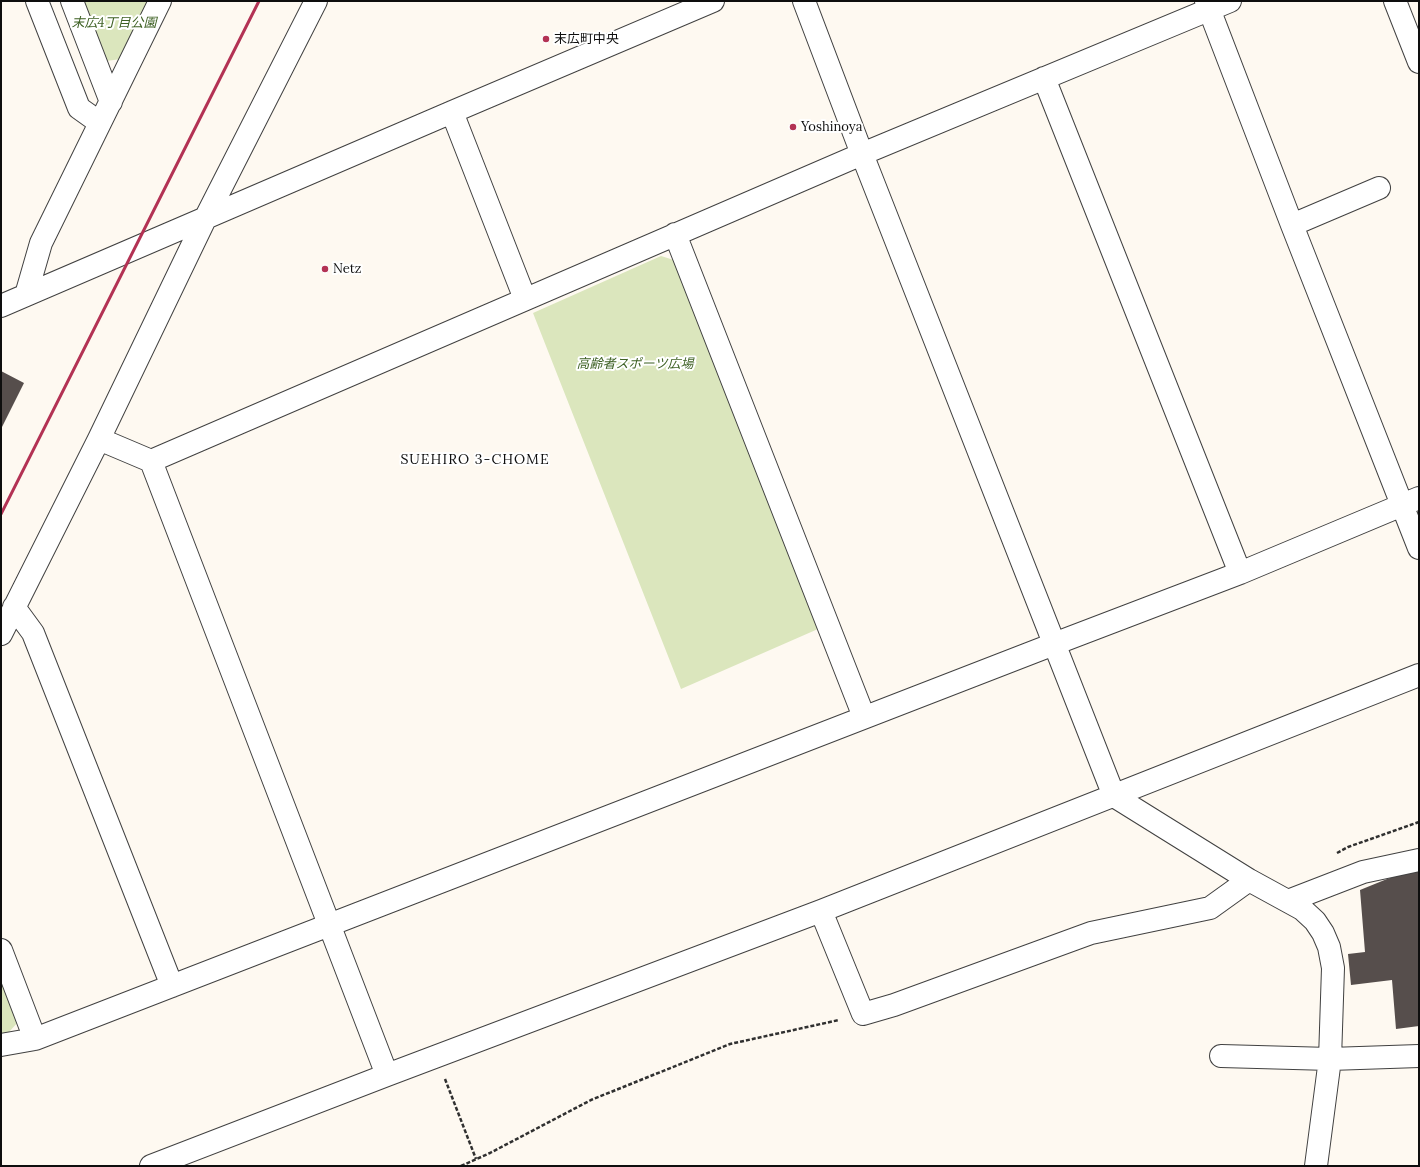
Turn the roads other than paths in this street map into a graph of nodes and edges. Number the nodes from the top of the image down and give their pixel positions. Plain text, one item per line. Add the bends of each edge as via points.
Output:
1 (37, 1) edge
2 (72, 1) edge
3 (160, 1) edge
4 (316, 1) edge
5 (713, 1) edge
6 (804, 1) edge
7 (1230, 1) edge
8 (1395, 1) edge
9 (1208, 5) edge
10 (1419, 62) edge
11 (1044, 78) junction
12 (111, 102) junction
13 (452, 112) junction
14 (100, 123) junction
15 (862, 154) junction
16 (1379, 188) dead end
17 (205, 219) junction
18 (1292, 225) junction
19 (675, 234) junction
20 (26, 295) junction
21 (526, 299) junction
22 (1, 306) edge
23 (99, 438) junction
24 (151, 461) junction
25 (1411, 501) edge
26 (1419, 548) edge
27 (1240, 572) junction
28 (14, 607) junction
29 (1, 634) edge
30 (1054, 644) junction
31 (1419, 675) edge
32 (864, 717) junction
33 (1114, 796) junction
34 (1419, 860) edge
35 (1249, 880) junction
36 (1288, 901) junction
37 (821, 911) junction
38 (330, 924) junction
39 (1, 950) edge
40 (172, 986) junction
41 (35, 1039) junction
42 (1, 1045) edge
43 (1221, 1056) dead end
44 (1419, 1056) edge
45 (1330, 1059) junction
46 (387, 1075) junction
47 (151, 1166) edge
48 (1316, 1166) edge

1 - 14 street via 79,108
2 - 12 street
3 - 12 street
4 - 17 street
5 - 13 street
6 - 15 street
7 - 9 street
8 - 10 street
9 - 11 street
9 - 18 street
11 - 15 street
11 - 27 street
12 - 14 street
13 - 17 street
13 - 21 street
14 - 20 street via 41,243
15 - 19 street
15 - 30 street
16 - 18 street
17 - 20 street
17 - 23 street
18 - 25 street
19 - 21 street
19 - 32 street
20 - 22 street
21 - 24 street
23 - 24 street
23 - 28 street
24 - 38 street
25 - 26 street
25 - 27 street
27 - 30 street
28 - 29 street
28 - 40 street via 33,633
30 - 32 street
30 - 33 street
31 - 33 street
32 - 38 street
33 - 35 street
33 - 37 street
34 - 36 street via 1363,872
35 - 36 street
35 - 37 street via 1210,908 1091,933 863,1014
36 - 45 street via 1315,921 1328,947 1333,968
37 - 46 street
38 - 40 street
38 - 46 street
39 - 41 street
40 - 41 street
41 - 42 street
43 - 45 street
44 - 45 street
45 - 48 street
46 - 47 street

